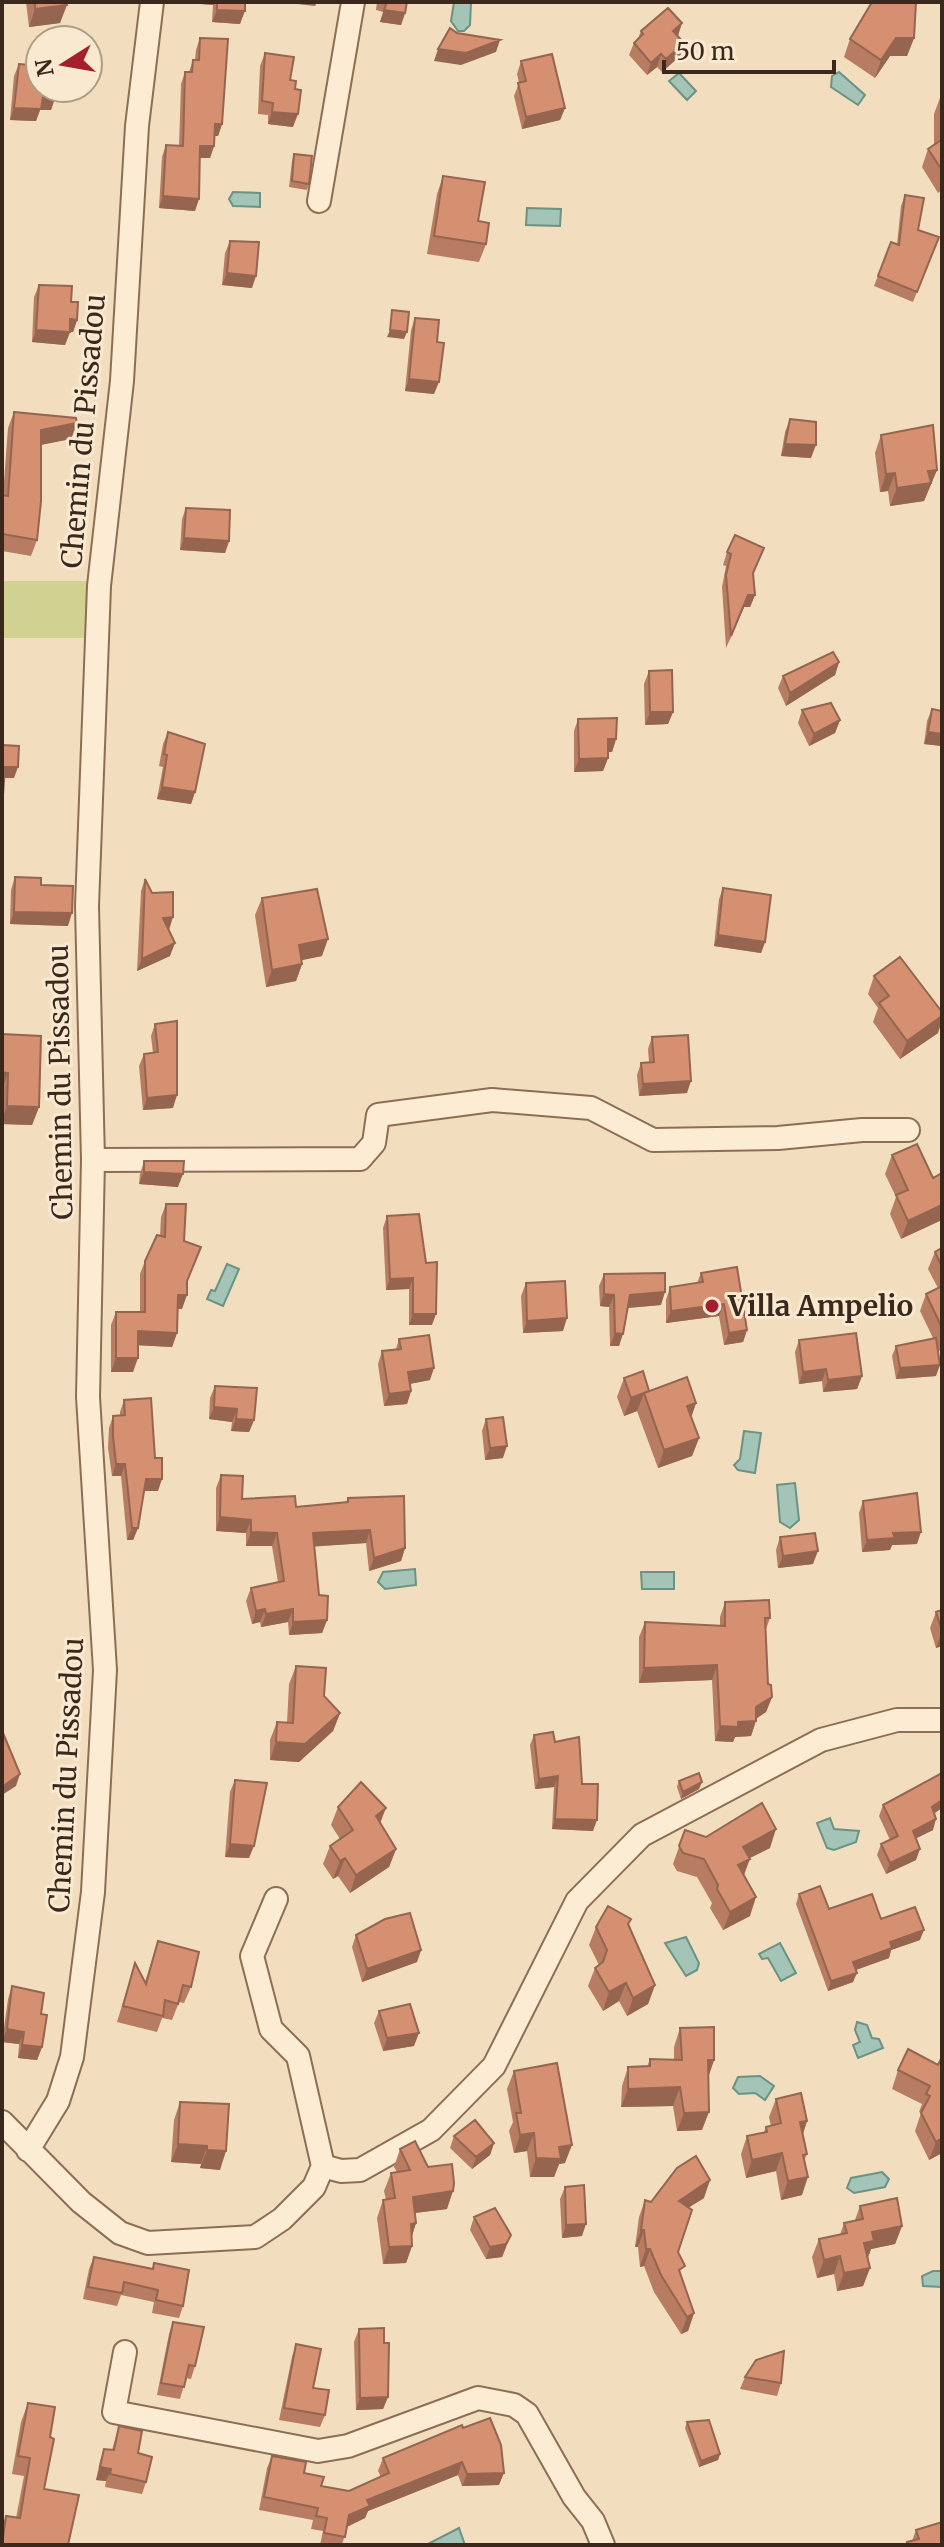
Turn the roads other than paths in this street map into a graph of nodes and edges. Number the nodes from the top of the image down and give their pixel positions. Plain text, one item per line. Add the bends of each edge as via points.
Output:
1 (152, 2) edge
2 (353, 2) edge
3 (319, 201) dead end
4 (908, 1130) dead end
5 (93, 1160) junction
6 (942, 1720) edge
7 (276, 1899) dead end
8 (2, 2122) edge
9 (28, 2150) junction
10 (323, 2166) junction
11 (125, 2352) dead end
12 (603, 2545) edge

1 - 5 street, Chemin du Pissadou via 137,126 122,381 99,586 87,906
2 - 3 street
4 - 5 street via 653,1140 591,1108 492,1100 378,1115 374,1143 360,1159
5 - 9 street, Chemin du Pissadou via 88,1397 105,1670 93,1892 72,2057 58,2101
6 - 10 street via 897,1720 821,1740 642,1835 577,1901 494,2066 431,2130 360,2170
7 - 10 street via 252,1956 271,2029 298,2056
8 - 9 street
9 - 10 street via 120,2233 148,2243 255,2237 314,2187
11 - 12 street via 114,2412 318,2451 348,2446 478,2398 514,2405 527,2414

